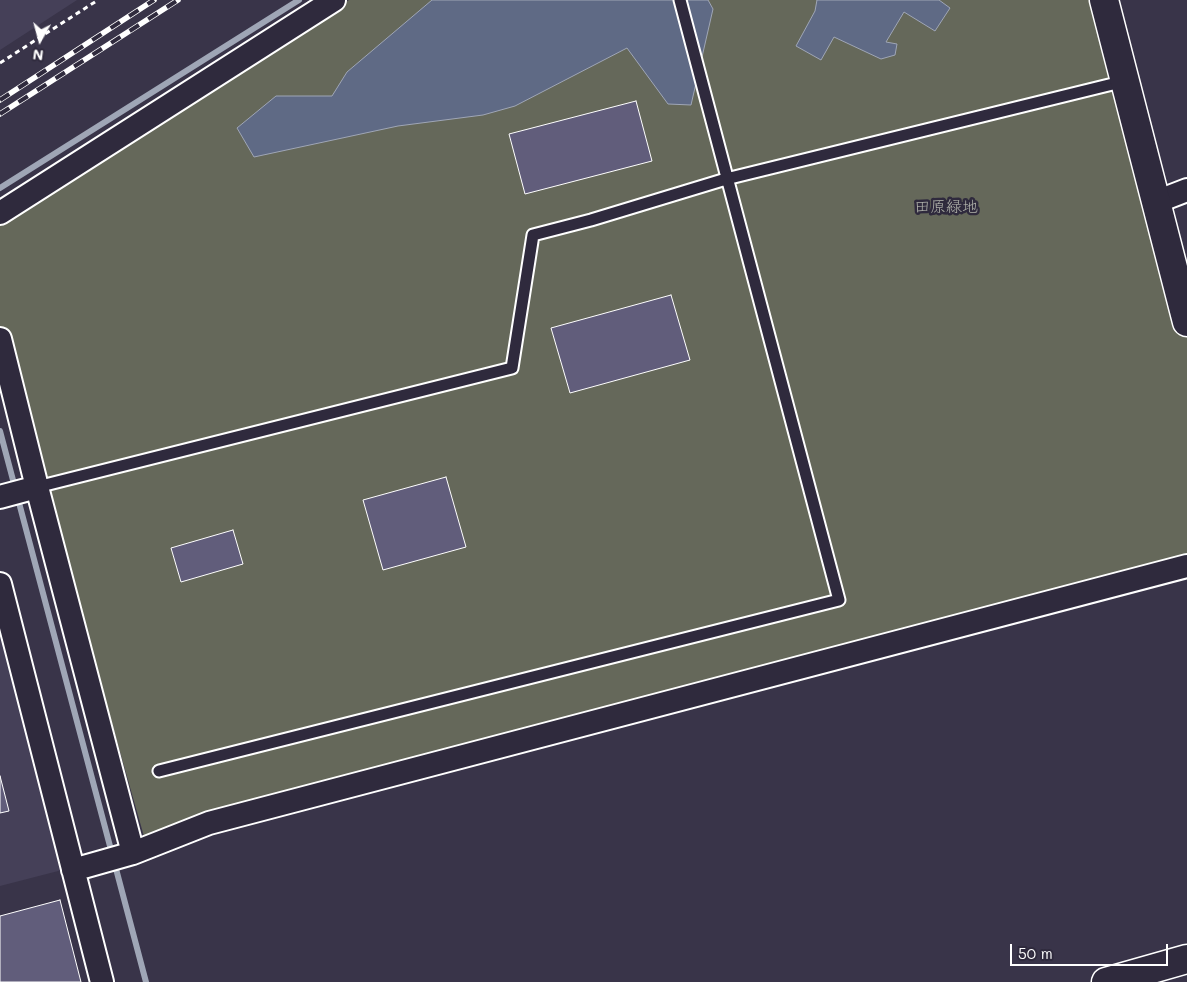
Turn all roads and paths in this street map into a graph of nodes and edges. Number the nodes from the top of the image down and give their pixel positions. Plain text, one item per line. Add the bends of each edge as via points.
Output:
1 (98, 0) edge
2 (334, 0) edge
3 (680, 0) edge
4 (1104, 0) edge
5 (0, 63) edge
6 (1125, 81) junction
7 (726, 179) junction
8 (1187, 190) edge
9 (1156, 202) junction
10 (0, 213) edge
11 (1187, 322) edge
12 (0, 339) edge
13 (37, 487) junction
14 (0, 497) edge
15 (1187, 566) edge
16 (0, 584) edge
17 (159, 771) dead end
18 (133, 853) junction
19 (73, 870) junction
20 (1187, 959) edge
21 (102, 982) edge
22 (1106, 982) edge

1 - 5 path
2 - 10 street
3 - 7 lane
4 - 6 street
6 - 7 lane
6 - 9 street
7 - 13 lane via 533,235 512,368
7 - 17 lane via 839,600
8 - 9 street
9 - 11 street
12 - 13 street
13 - 14 street
13 - 18 street
15 - 18 street via 209,823
16 - 19 street
18 - 19 street
19 - 21 street
20 - 22 street

